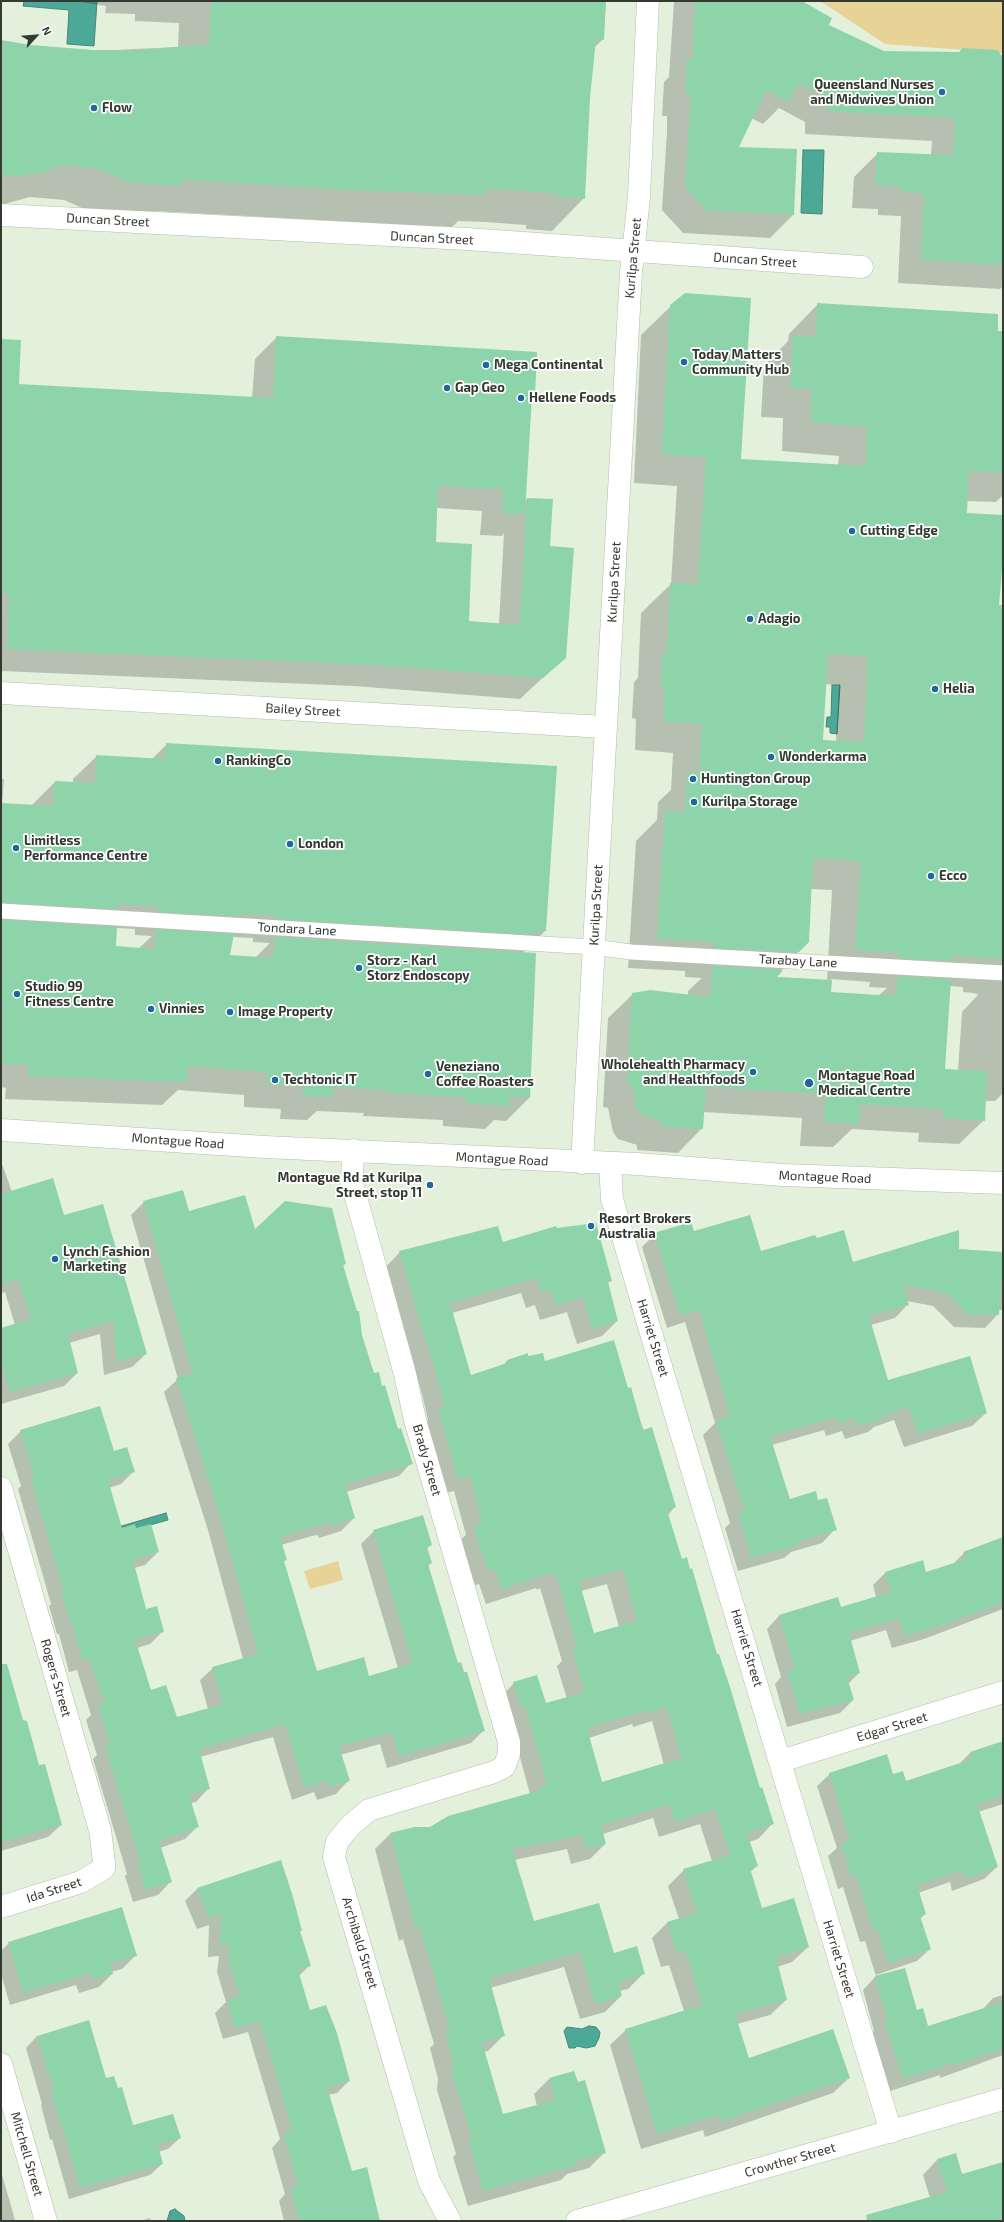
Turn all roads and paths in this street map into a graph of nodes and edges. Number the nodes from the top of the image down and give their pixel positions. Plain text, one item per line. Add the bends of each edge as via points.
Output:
1 (648, 1) edge
2 (1, 215) edge
3 (633, 252) junction
4 (862, 267) dead end
5 (1, 693) edge
6 (605, 727) junction
7 (1, 911) edge
8 (593, 947) junction
9 (1003, 973) edge
10 (1, 1130) edge
11 (353, 1150) junction
12 (582, 1163) junction
13 (610, 1164) junction
14 (1003, 1183) edge
15 (1, 1488) edge
16 (1003, 1692) edge
17 (781, 1761) junction
18 (504, 1766) joint
19 (104, 1868) joint
20 (1, 1907) edge
21 (1, 2064) edge
22 (1003, 2099) edge
23 (891, 2132) junction
24 (46, 2221) edge
25 (450, 2221) edge
26 (577, 2221) edge

1 - 3 street, Kurilpa Street via 639,197
2 - 3 street, Duncan Street via 467,239
3 - 4 street, Duncan Street
3 - 6 street, Kurilpa Street
5 - 6 street, Bailey Street
6 - 8 street, Kurilpa Street
7 - 8 lane, Tondara Lane
8 - 9 lane, Tarabay Lane via 631,952
8 - 12 street, Kurilpa Street
10 - 11 street, Montague Road
11 - 12 street, Montague Road
11 - 18 street, Brady Street via 352,1183 405,1374 415,1420 509,1742 509,1754
12 - 13 street, Montague Road
13 - 14 street, Montague Road via 783,1175
13 - 17 street, Harriet Street via 612,1199
15 - 19 street, Rogers Street via 100,1830
16 - 17 street, Edgar Street
17 - 23 street, Harriet Street
18 - 25 street, Archibald Street via 494,1772 369,1810 350,1826 337,1842 334,1858 429,2182
19 - 20 street, Ida Street via 81,1882
21 - 24 street, Mitchell Street
22 - 23 street, Crowther Street
23 - 26 street, Crowther Street

